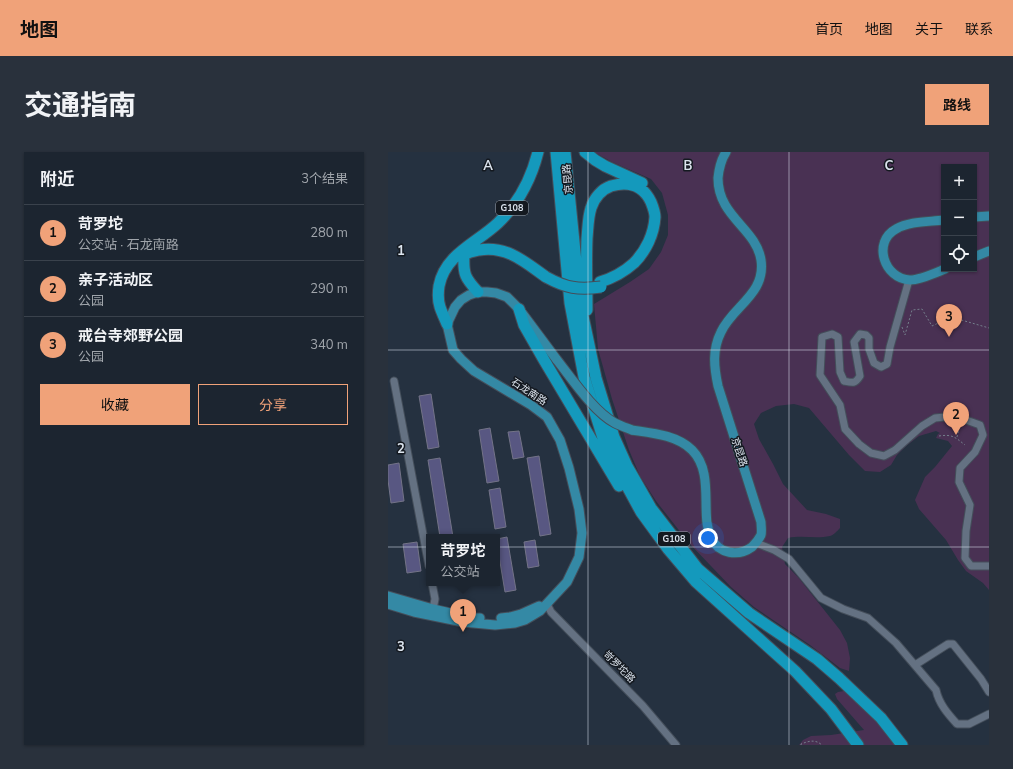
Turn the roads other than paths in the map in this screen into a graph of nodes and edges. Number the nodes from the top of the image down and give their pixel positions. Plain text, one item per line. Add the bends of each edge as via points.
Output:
1 (538, 152) edge
2 (556, 152) edge
3 (565, 152) edge
4 (586, 152) edge
5 (726, 152) edge
6 (989, 216) edge
7 (977, 217) edge
8 (941, 220) edge
9 (989, 251) edge
10 (465, 252) junction
11 (977, 256) edge
12 (941, 270) edge
13 (909, 280) junction
14 (600, 284) junction
15 (478, 292) junction
16 (519, 309) junction
17 (447, 324) junction
18 (588, 343) junction
19 (394, 381) dead end
20 (756, 543) junction
21 (668, 549) junction
22 (426, 550) edge
23 (989, 566) edge
24 (433, 586) edge
25 (388, 596) edge
26 (388, 604) edge
27 (547, 604) junction
28 (433, 612) junction
29 (915, 665) junction
30 (989, 692) edge
31 (989, 714) edge
32 (676, 745) edge
33 (858, 745) edge
34 (902, 745) edge

1 - 10 highway, G108 via 528,182 510,210
2 - 21 highway, 京昆路 / G108 via 570,303 584,377 603,438 622,477 641,512
3 - 18 highway, 京昆路 / G108 via 580,302
4 - 14 highway via 605,166 643,183 654,195 660,215 655,240 643,260 615,282
5 - 20 main road, 京昆路 via 719,170 721,196 730,214 754,241 761,260 761,270 753,292 721,331 714,364 718,386 761,522 761,534
6 - 7 main road
8 - 13 main road via 904,225 889,233 885,239 883,253 888,268
9 - 11 main road
10 - 14 highway, bridge via 500,250 547,275 558,284 574,288 588,288
10 - 15 highway via 466,276
10 - 17 highway via 459,253 453,259 440,280 440,307
12 - 13 main road
13 - 23 street via 887,364 881,367 874,363 869,349 869,338 866,334 860,334 854,342 860,376 853,383 844,381 840,372 838,337 832,334 822,337 820,375 840,405 845,429 871,452 884,456 935,418 954,416 980,425 983,435 975,452 960,468 959,482 970,504 965,558 971,566
14 - 18 highway via 627,268 639,257 654,228 653,205 642,189 634,185 608,187 591,206 586,263
15 - 16 main road via 496,292 507,297
15 - 17 main road via 461,300
16 - 20 main road, bridge via 602,414 614,423 632,430 672,438 692,450 704,473 706,515 710,537 716,546 726,552 737,554
16 - 21 highway via 524,325 633,509 655,541
17 - 27 main road, 石龙南路 via 453,350 461,360 547,417 560,440 579,509 582,533 579,558 567,582
18 - 34 highway, 京昆路 / G108 via 614,437 650,508 698,569 749,613 817,659 881,718
19 - 22 street
20 - 29 street via 789,559 821,598 868,618 896,643
21 - 33 highway, 京昆路 / G108 via 696,582 795,671 831,709
24 - 28 street via 435,599
25 - 28 main road, 石龙南路
26 - 28 main road, 石龙南路 via 414,612
27 - 28 main road, 石龙南路 via 525,620 494,625 463,622
27 - 32 street, 岢罗坨路 via 551,612 643,706
29 - 30 street via 948,644 953,644
29 - 31 street via 936,690 945,709 957,724 969,724

